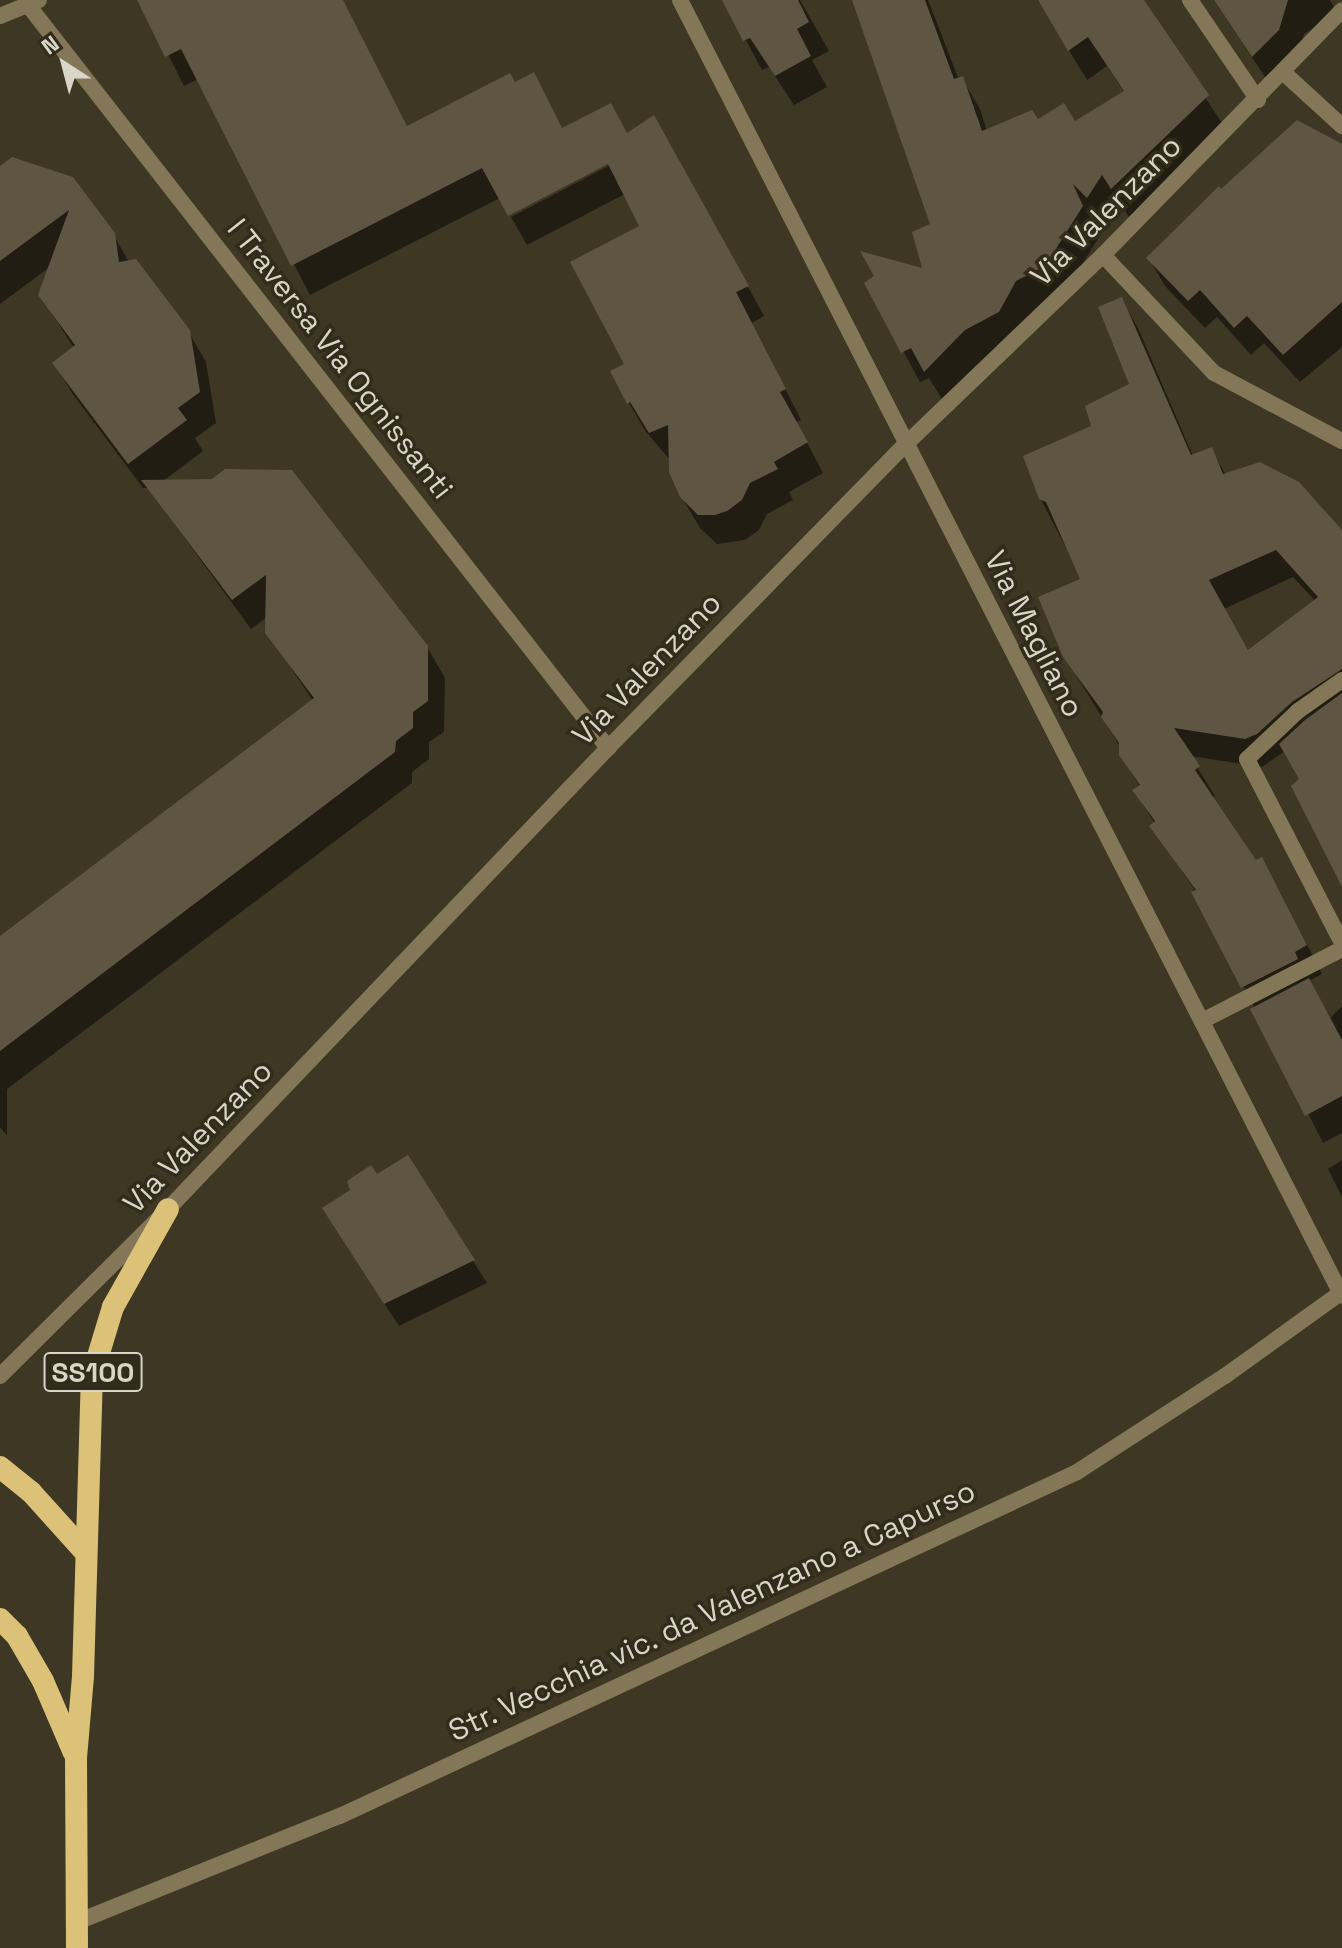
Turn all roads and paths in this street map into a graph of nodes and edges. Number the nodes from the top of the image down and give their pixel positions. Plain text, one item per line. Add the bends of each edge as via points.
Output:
1 (680, 0) edge
2 (1190, 0) edge
3 (34, 2) edge
4 (1342, 10) edge
5 (0, 16) edge
6 (1284, 73) junction
7 (1258, 100) junction
8 (1342, 126) edge
9 (1103, 255) junction
10 (1342, 441) edge
11 (906, 444) junction
12 (1342, 680) edge
13 (608, 748) junction
14 (1342, 943) edge
15 (1342, 949) edge
16 (1202, 1021) junction
17 (168, 1209) junction
18 (1341, 1294) edge
19 (0, 1376) edge
20 (0, 1467) edge
21 (85, 1552) junction
22 (0, 1619) edge
23 (76, 1758) junction
24 (77, 1922) junction
25 (77, 1948) edge

1 - 11 street, Via Magliano
2 - 7 street
3 - 5 street
3 - 13 street, I Traversa Via Ognissanti
4 - 6 street, Via Valenzano
6 - 7 street, Via Valenzano
6 - 8 street
7 - 9 street, Via Valenzano
9 - 10 street via 1214,373
9 - 11 street, Via Valenzano
11 - 13 street, Via Valenzano
11 - 16 street, Via Magliano
12 - 14 street via 1298,711 1247,759
13 - 17 street, Via Valenzano
15 - 16 street
16 - 18 street, Via Magliano
17 - 19 street, Via Valenzano
17 - 21 highway, SS100 via 113,1307 92,1376
18 - 24 street, Str. Vecchia vic. da Valenzano a Capurso via 1077,1472 340,1816
20 - 21 highway via 31,1492
21 - 23 highway, SS100
22 - 23 highway, SS100 via 17,1636 43,1681
23 - 24 highway, SS100
24 - 25 highway, SS100

